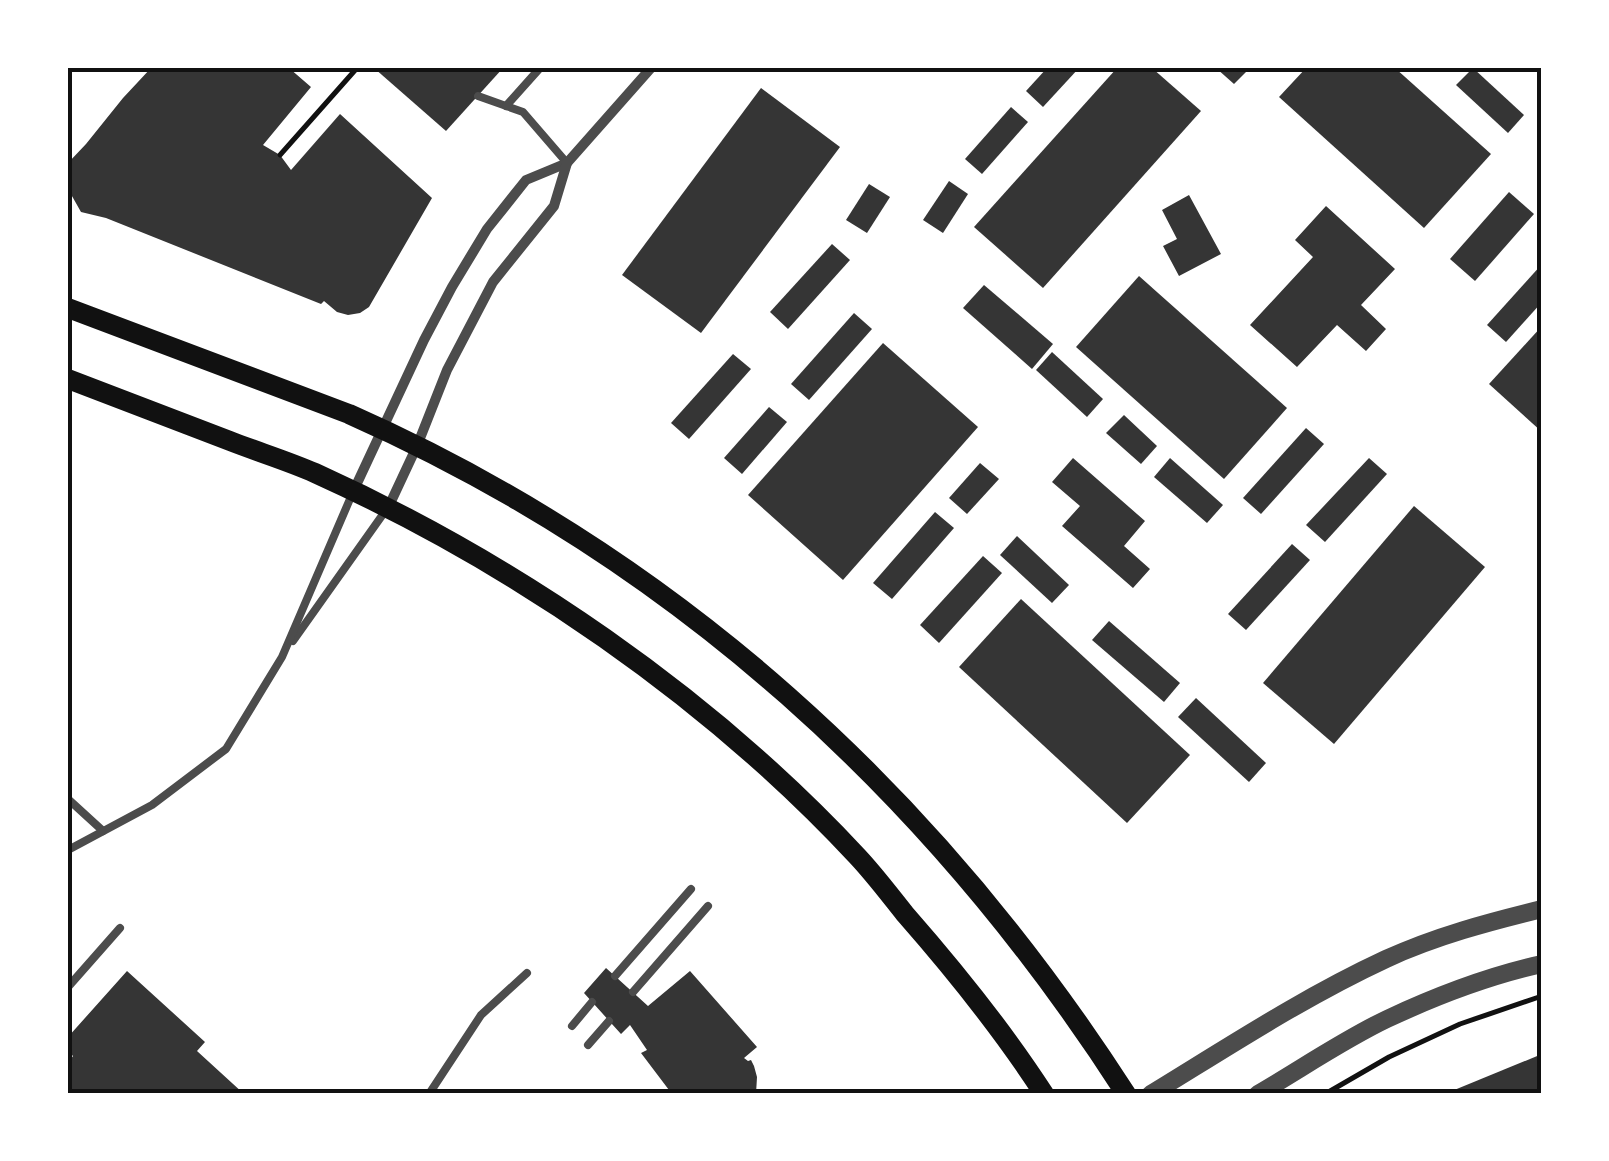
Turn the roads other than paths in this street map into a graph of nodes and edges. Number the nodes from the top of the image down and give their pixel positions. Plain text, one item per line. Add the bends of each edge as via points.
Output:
1 (540, 68) edge
2 (651, 68) edge
3 (478, 96) dead end
4 (506, 106) junction
5 (567, 163) junction
6 (68, 308) edge
7 (68, 379) edge
8 (383, 429) junction
9 (417, 446) junction
10 (353, 492) junction
11 (387, 508) junction
12 (282, 656) junction
13 (68, 799) edge
14 (103, 831) junction
15 (68, 850) edge
16 (691, 890) dead end
17 (708, 906) dead end
18 (1542, 909) edge
19 (120, 928) dead end
20 (1542, 964) edge
21 (527, 972) dead end
22 (615, 976) dead end
23 (68, 988) edge
24 (633, 992) dead end
25 (592, 1002) dead end
26 (609, 1021) dead end
27 (572, 1026) dead end
28 (588, 1045) dead end
29 (429, 1094) edge
30 (1044, 1094) edge
31 (1126, 1094) edge
32 (1150, 1094) edge
33 (1258, 1094) edge

1 - 4 lane
2 - 5 street
3 - 4 lane
4 - 5 lane via 524,112
5 - 8 street via 526,180 487,229
5 - 9 street via 554,206 472,320
6 - 8 main road
7 - 10 main road
8 - 9 main road
8 - 10 street
9 - 11 street
9 - 31 main road via 614,559 754,664 879,782 980,892
10 - 11 main road
10 - 12 lane
11 - 12 lane
11 - 30 main road via 594,631 760,762 859,858 964,982
12 - 14 lane via 226,749 152,805
13 - 14 lane
14 - 15 lane
16 - 22 lane
17 - 24 lane
18 - 32 street via 1386,959
19 - 23 lane
20 - 33 street via 1384,1020
21 - 29 lane via 481,1015
25 - 27 lane
26 - 28 lane

